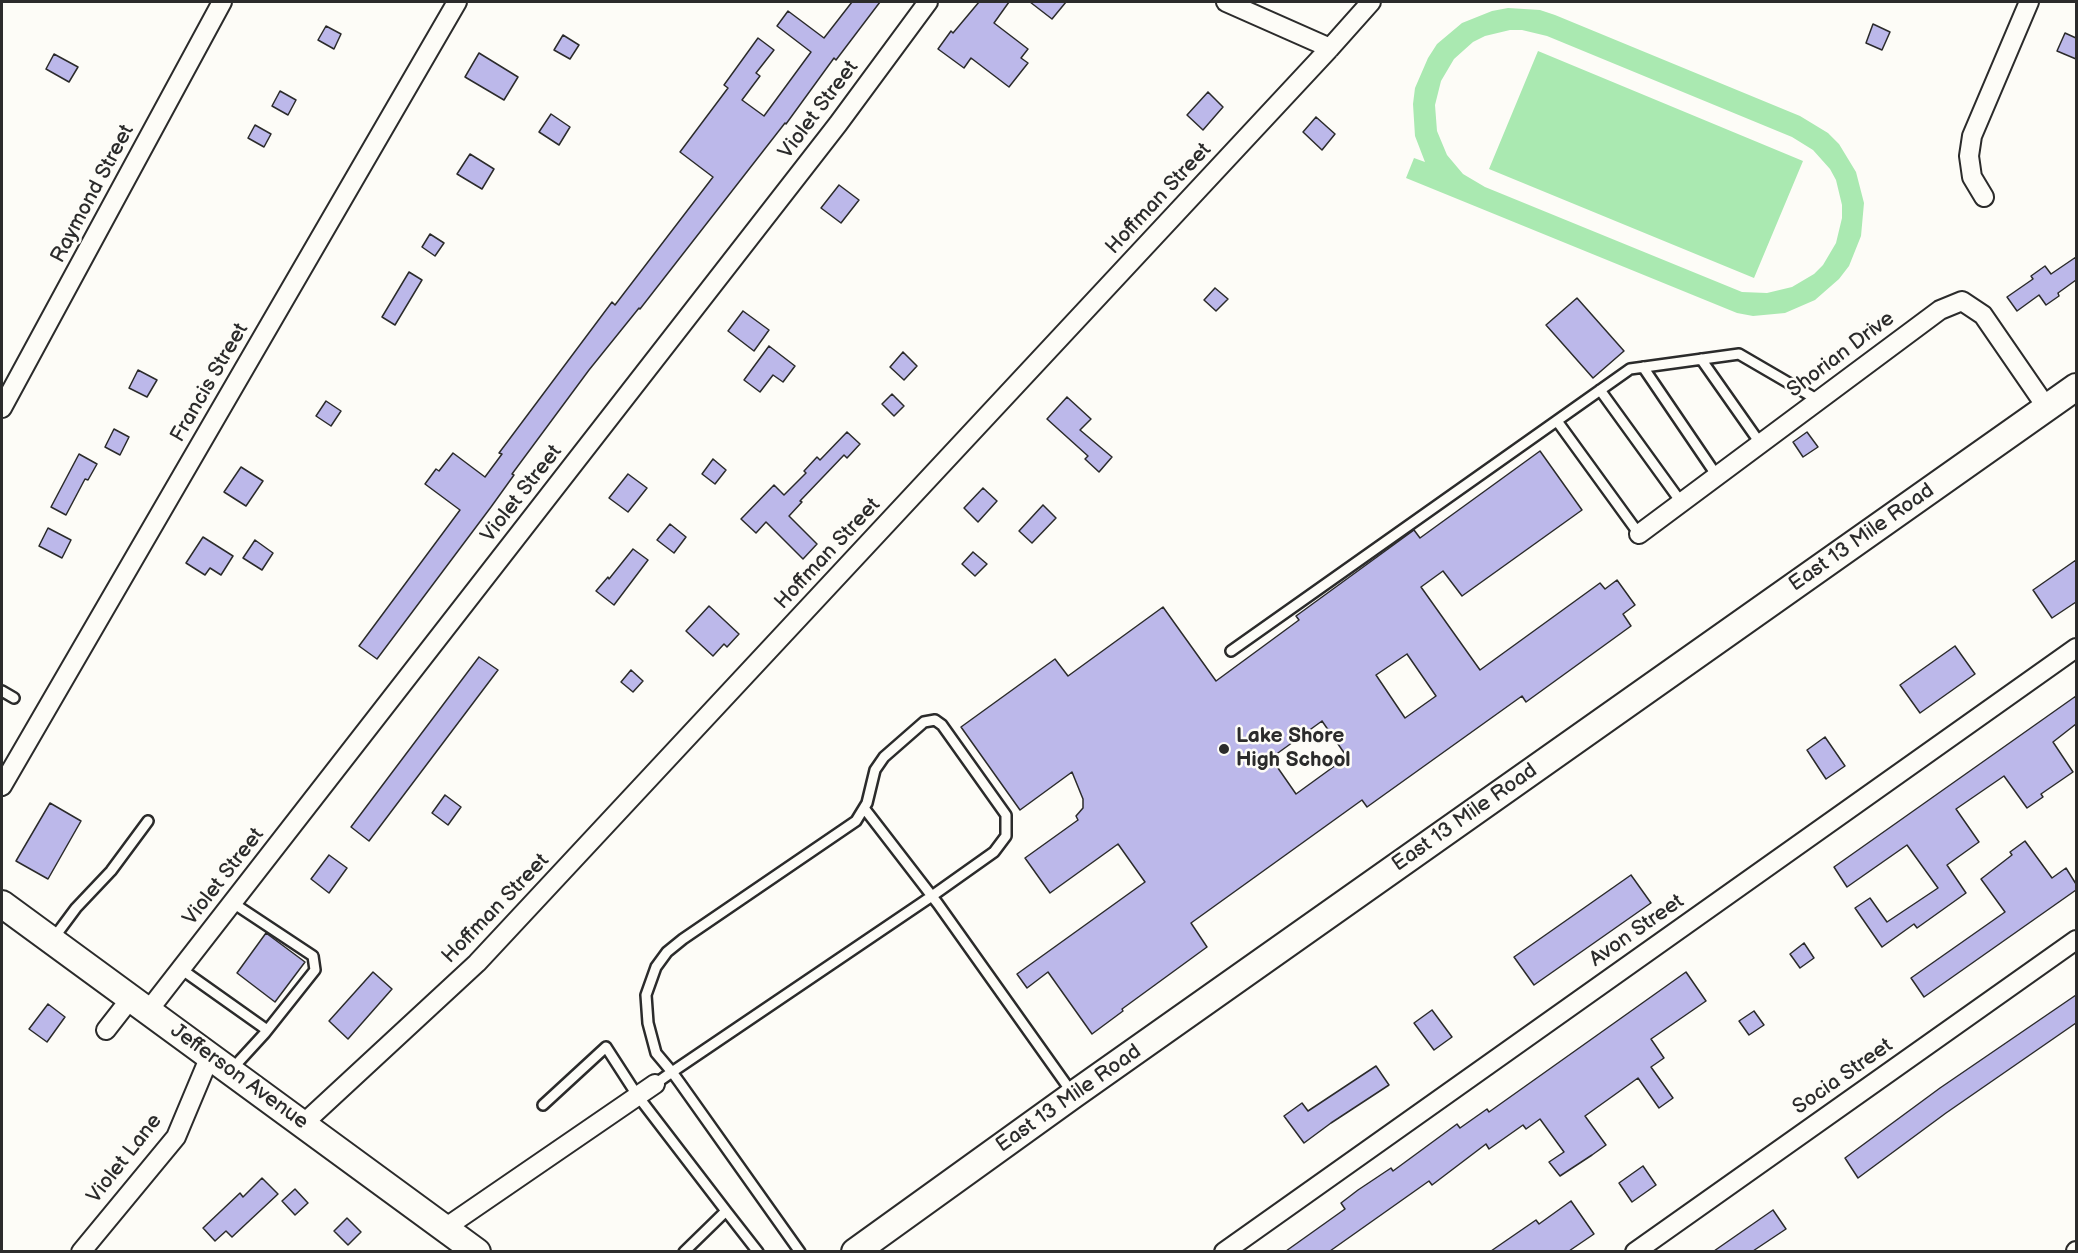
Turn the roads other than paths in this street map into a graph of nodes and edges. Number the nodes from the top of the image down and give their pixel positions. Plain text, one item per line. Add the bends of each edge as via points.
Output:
1 (222, 2) edge
2 (457, 2) edge
3 (928, 2) edge
4 (1227, 2) edge
5 (1371, 2) edge
6 (2029, 2) edge
7 (1330, 48) junction
8 (1984, 197) dead end
9 (1701, 359) junction
10 (1643, 368) junction
11 (2076, 387) edge
12 (1600, 390) junction
13 (1818, 400) junction
14 (2, 408) edge
15 (2047, 408) junction
16 (1557, 421) junction
17 (1760, 443) junction
18 (1717, 476) junction
19 (1681, 502) junction
20 (1639, 534) joint
21 (2076, 648) edge
22 (1231, 651) dead end
23 (2, 691) edge
24 (14, 698) dead end
25 (2, 786) edge
26 (864, 808) junction
27 (148, 821) dead end
28 (932, 896) junction
29 (233, 903) junction
30 (2, 904) edge
31 (52, 940) junction
32 (2076, 940) edge
33 (181, 969) junction
34 (139, 1005) junction
35 (106, 1030) dead end
36 (267, 1030) junction
37 (210, 1056) junction
38 (231, 1071) junction
39 (672, 1072) junction
40 (655, 1084) joint
41 (637, 1095) junction
42 (1073, 1095) junction
43 (543, 1105) dead end
44 (303, 1124) junction
45 (726, 1210) junction
46 (445, 1228) junction
47 (81, 1251) edge
48 (477, 1251) edge
49 (684, 1251) edge
50 (758, 1251) edge
51 (800, 1251) edge
52 (855, 1251) edge
53 (1224, 1251) edge
54 (1635, 1251) edge

1 - 14 street, Raymond Street
2 - 25 street, Francis Street
3 - 29 street, Violet Street
4 - 7 street
5 - 7 street, Hoffman Street
6 - 8 street via 1972,136 1972,177
7 - 44 street, Hoffman Street via 477,963
9 - 10 lane
9 - 13 lane via 1739,354
9 - 17 lane
10 - 12 lane via 1630,369
10 - 18 lane
11 - 15 main road, East 13 Mile Road
12 - 16 lane
12 - 19 lane
13 - 15 street, Shorian Drive via 1940,310 1962,301 1983,315
13 - 17 street, Shorian Drive
15 - 42 main road, East 13 Mile Road
16 - 20 lane
16 - 22 lane
17 - 18 street, Shorian Drive
18 - 19 street, Shorian Drive
19 - 20 street, Shorian Drive
21 - 53 street, Avon Street
23 - 24 lane
26 - 28 lane
26 - 28 lane via 875,770 884,757 924,722 935,720 942,725 1006,814 1006,836 994,852
26 - 39 lane via 856,821 683,939 656,967 646,995 648,1023 656,1053
27 - 31 lane
28 - 39 lane
28 - 42 lane
29 - 33 street, Violet Street
29 - 36 lane via 313,956 315,970
30 - 31 main road, Jefferson Avenue
31 - 34 main road, Jefferson Avenue
32 - 54 street, Socia Street
33 - 34 street, Violet Street
33 - 36 lane
34 - 35 street
34 - 37 main road, Jefferson Avenue
36 - 38 lane
37 - 38 main road, Jefferson Avenue
37 - 47 street, Violet Lane via 176,1137
38 - 44 main road, Jefferson Avenue
39 - 40 lane
39 - 51 lane
40 - 41 street
41 - 43 lane via 606,1047
41 - 45 lane
41 - 46 street
42 - 52 main road, East 13 Mile Road
44 - 46 main road, Jefferson Avenue
45 - 49 lane
45 - 50 lane
46 - 48 main road, Jefferson Avenue

